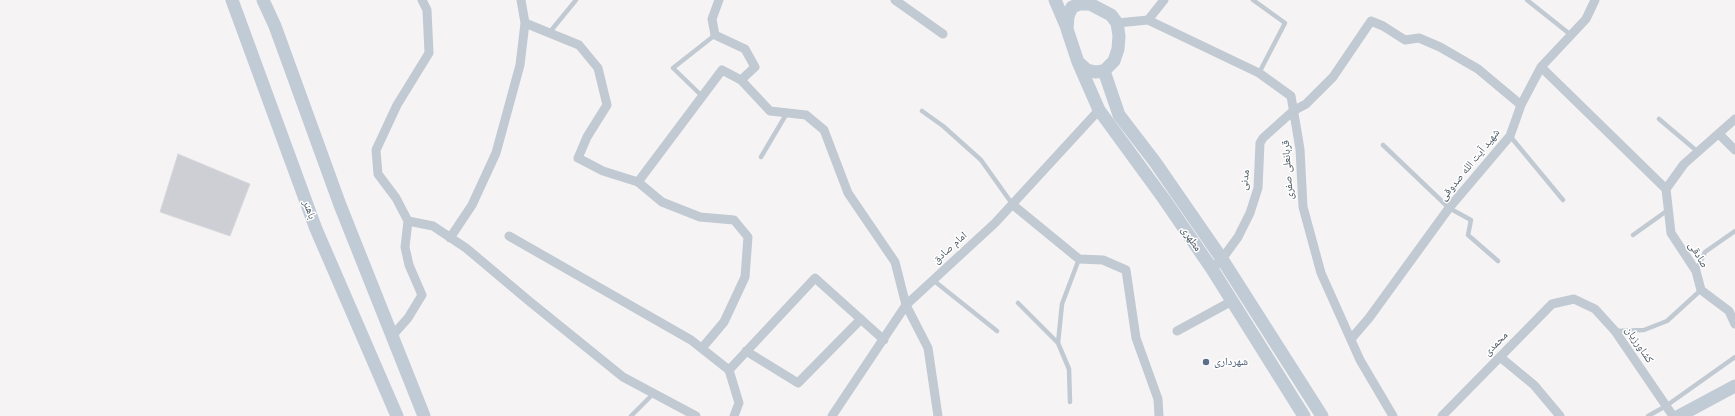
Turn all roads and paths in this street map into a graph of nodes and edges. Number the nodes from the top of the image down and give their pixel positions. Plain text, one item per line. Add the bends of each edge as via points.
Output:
1 (232, 0) edge
2 (263, 0) edge
3 (422, 0) edge
4 (521, 0) edge
5 (576, 0) edge
6 (719, 0) edge
7 (895, 0) edge
8 (1055, 0) edge
9 (1164, 0) edge
10 (1253, 0) edge
11 (1527, 0) edge
12 (1595, 0) edge
13 (1088, 2) edge
14 (1148, 20) junction
15 (525, 23) junction
16 (1117, 23) junction
17 (1068, 29) junction
18 (549, 33) junction
19 (715, 34) junction
20 (943, 34) dead end
21 (1571, 35) junction
22 (1078, 62) junction
23 (1541, 67) junction
24 (1104, 71) junction
25 (1259, 73) junction
26 (741, 80) junction
27 (702, 96) junction
28 (1114, 101) junction
29 (1521, 105) junction
30 (922, 110) dead end
31 (1099, 110) junction
32 (1293, 111) junction
33 (787, 113) junction
34 (1659, 118) dead end
35 (1735, 119) edge
36 (1719, 134) junction
37 (1510, 136) junction
38 (1383, 145) dead end
39 (1735, 150) edge
40 (1698, 152) junction
41 (761, 157) dead end
42 (638, 182) junction
43 (1666, 189) junction
44 (1563, 200) dead end
45 (1013, 205) junction
46 (1449, 208) junction
47 (1668, 210) junction
48 (408, 222) junction
49 (1735, 231) edge
50 (1633, 235) dead end
51 (509, 236) dead end
52 (450, 238) junction
53 (1080, 259) junction
54 (1222, 259) junction
55 (1498, 261) dead end
56 (1212, 269) junction
57 (1696, 271) junction
58 (933, 280) junction
59 (1701, 290) junction
60 (1574, 299) joint
61 (1232, 301) junction
62 (1018, 303) dead end
63 (906, 305) junction
64 (861, 320) junction
65 (1735, 324) edge
66 (997, 330) dead end
67 (1177, 331) dead end
68 (1615, 331) junction
69 (392, 336) junction
70 (1351, 339) junction
71 (884, 340) junction
72 (1058, 343) junction
73 (702, 348) junction
74 (746, 351) junction
75 (1500, 357) junction
76 (1735, 357) edge
77 (729, 370) junction
78 (1735, 386) edge
79 (654, 394) junction
80 (1070, 402) dead end
81 (1666, 406) junction
82 (397, 416) edge
83 (424, 416) edge
84 (631, 416) edge
85 (696, 416) edge
86 (734, 416) edge
87 (832, 416) edge
88 (938, 416) edge
89 (1159, 416) edge
90 (1304, 416) edge
91 (1322, 416) edge
92 (1393, 416) edge
93 (1442, 416) edge
94 (1560, 416) edge
95 (1648, 416) edge
96 (1673, 416) edge
97 (1679, 416) edge

1 - 82 main road, باهنر via 316,229
2 - 69 main road
3 - 48 street via 427,10 429,53 397,105 376,150 378,174 396,198
4 - 15 street
5 - 18 lane
6 - 19 street via 712,19
7 - 20 street
8 - 17 main road
9 - 14 street
10 - 25 lane via 1285,23
11 - 21 lane
12 - 21 street, شهید آیت الله صدوقی via 1586,20
13 - 16 main road via 1111,15
13 - 17 main road via 1072,8 1068,16
14 - 16 street
14 - 25 street, قربانعلی صفری
15 - 18 street
15 - 52 street via 520,65 496,153 472,205
16 - 24 main road via 1118,49 1114,61
17 - 22 main road
18 - 42 street via 579,45 598,68 607,105 587,137 578,158 603,171
19 - 26 street via 745,50 749,55 755,67
19 - 27 lane via 674,68
21 - 23 street, شهید آیت الله صدوقی
22 - 24 main road via 1087,70
22 - 31 main road, مطهری
23 - 29 street, شهید آیت الله صدوقی
23 - 43 street
24 - 28 main road, مطهری
25 - 32 street, قربانعلی صفری via 1291,96
26 - 27 street via 722,70
26 - 33 street via 770,111
27 - 42 street
28 - 31 main road via 1101,101
28 - 54 main road, مطهری via 1119,115
29 - 32 street, مدنی via 1478,69 1453,54 1418,38 1405,40 1371,21 1333,77 1306,104
29 - 37 street, شهید آیت الله صدوقی
30 - 45 lane via 981,160
31 - 45 street, امام صادق
31 - 56 main road, مطهری
32 - 54 street, مدنی via 1260,143 1258,188 1250,213 1238,237
32 - 70 street, قربانعلی صفری via 1300,149 1303,207 1321,273
33 - 41 lane
33 - 63 street via 806,115 824,130 848,194 894,262
34 - 40 lane
35 - 36 street
36 - 39 street
36 - 40 street
37 - 44 lane
37 - 46 street, شهید آیت الله صدوقی
38 - 46 lane
40 - 43 street via 1684,164
42 - 73 street via 662,202 700,217 734,220 748,237 745,277 724,322
43 - 47 street, صادقی
45 - 53 street
45 - 58 street, امام صادق
46 - 55 lane via 1471,220 1468,235
46 - 70 street, شهید آیت الله صدوقی
47 - 50 lane
47 - 57 street, صادقی via 1671,233
48 - 52 street via 433,226
48 - 69 street via 405,247 409,265 422,295 408,318
49 - 57 lane via 1705,252
51 - 73 street
52 - 79 street via 466,248 623,377
53 - 72 lane via 1062,304
53 - 89 street via 1103,260 1126,270 1136,338 1158,399
54 - 56 street, مدنی
54 - 91 main road, مطهری
56 - 61 main road, مطهری
57 - 59 street, صادقی
58 - 63 street, امام صادق
58 - 66 lane
59 - 65 street via 1729,311
59 - 68 lane via 1667,321 1644,330
60 - 68 street, کشاورزیان via 1595,308
60 - 75 street, محمدی via 1552,304
61 - 67 street
61 - 90 main road, مطهری
62 - 72 lane
63 - 71 street, امام صادق
63 - 88 street via 928,348
64 - 71 street
64 - 74 street via 798,383
64 - 74 street via 815,278
68 - 81 street, کشاورزیان
69 - 83 main road
70 - 92 street, قربانعلی صفری via 1360,360
71 - 87 street, امام صادق
72 - 80 lane via 1069,369
73 - 77 street
74 - 77 street
75 - 93 street, محمدی
75 - 94 street via 1534,384
76 - 81 lane
77 - 86 street via 739,404
78 - 97 main road
79 - 84 lane
79 - 85 street
81 - 95 lane
81 - 96 street, کشاورزیان

